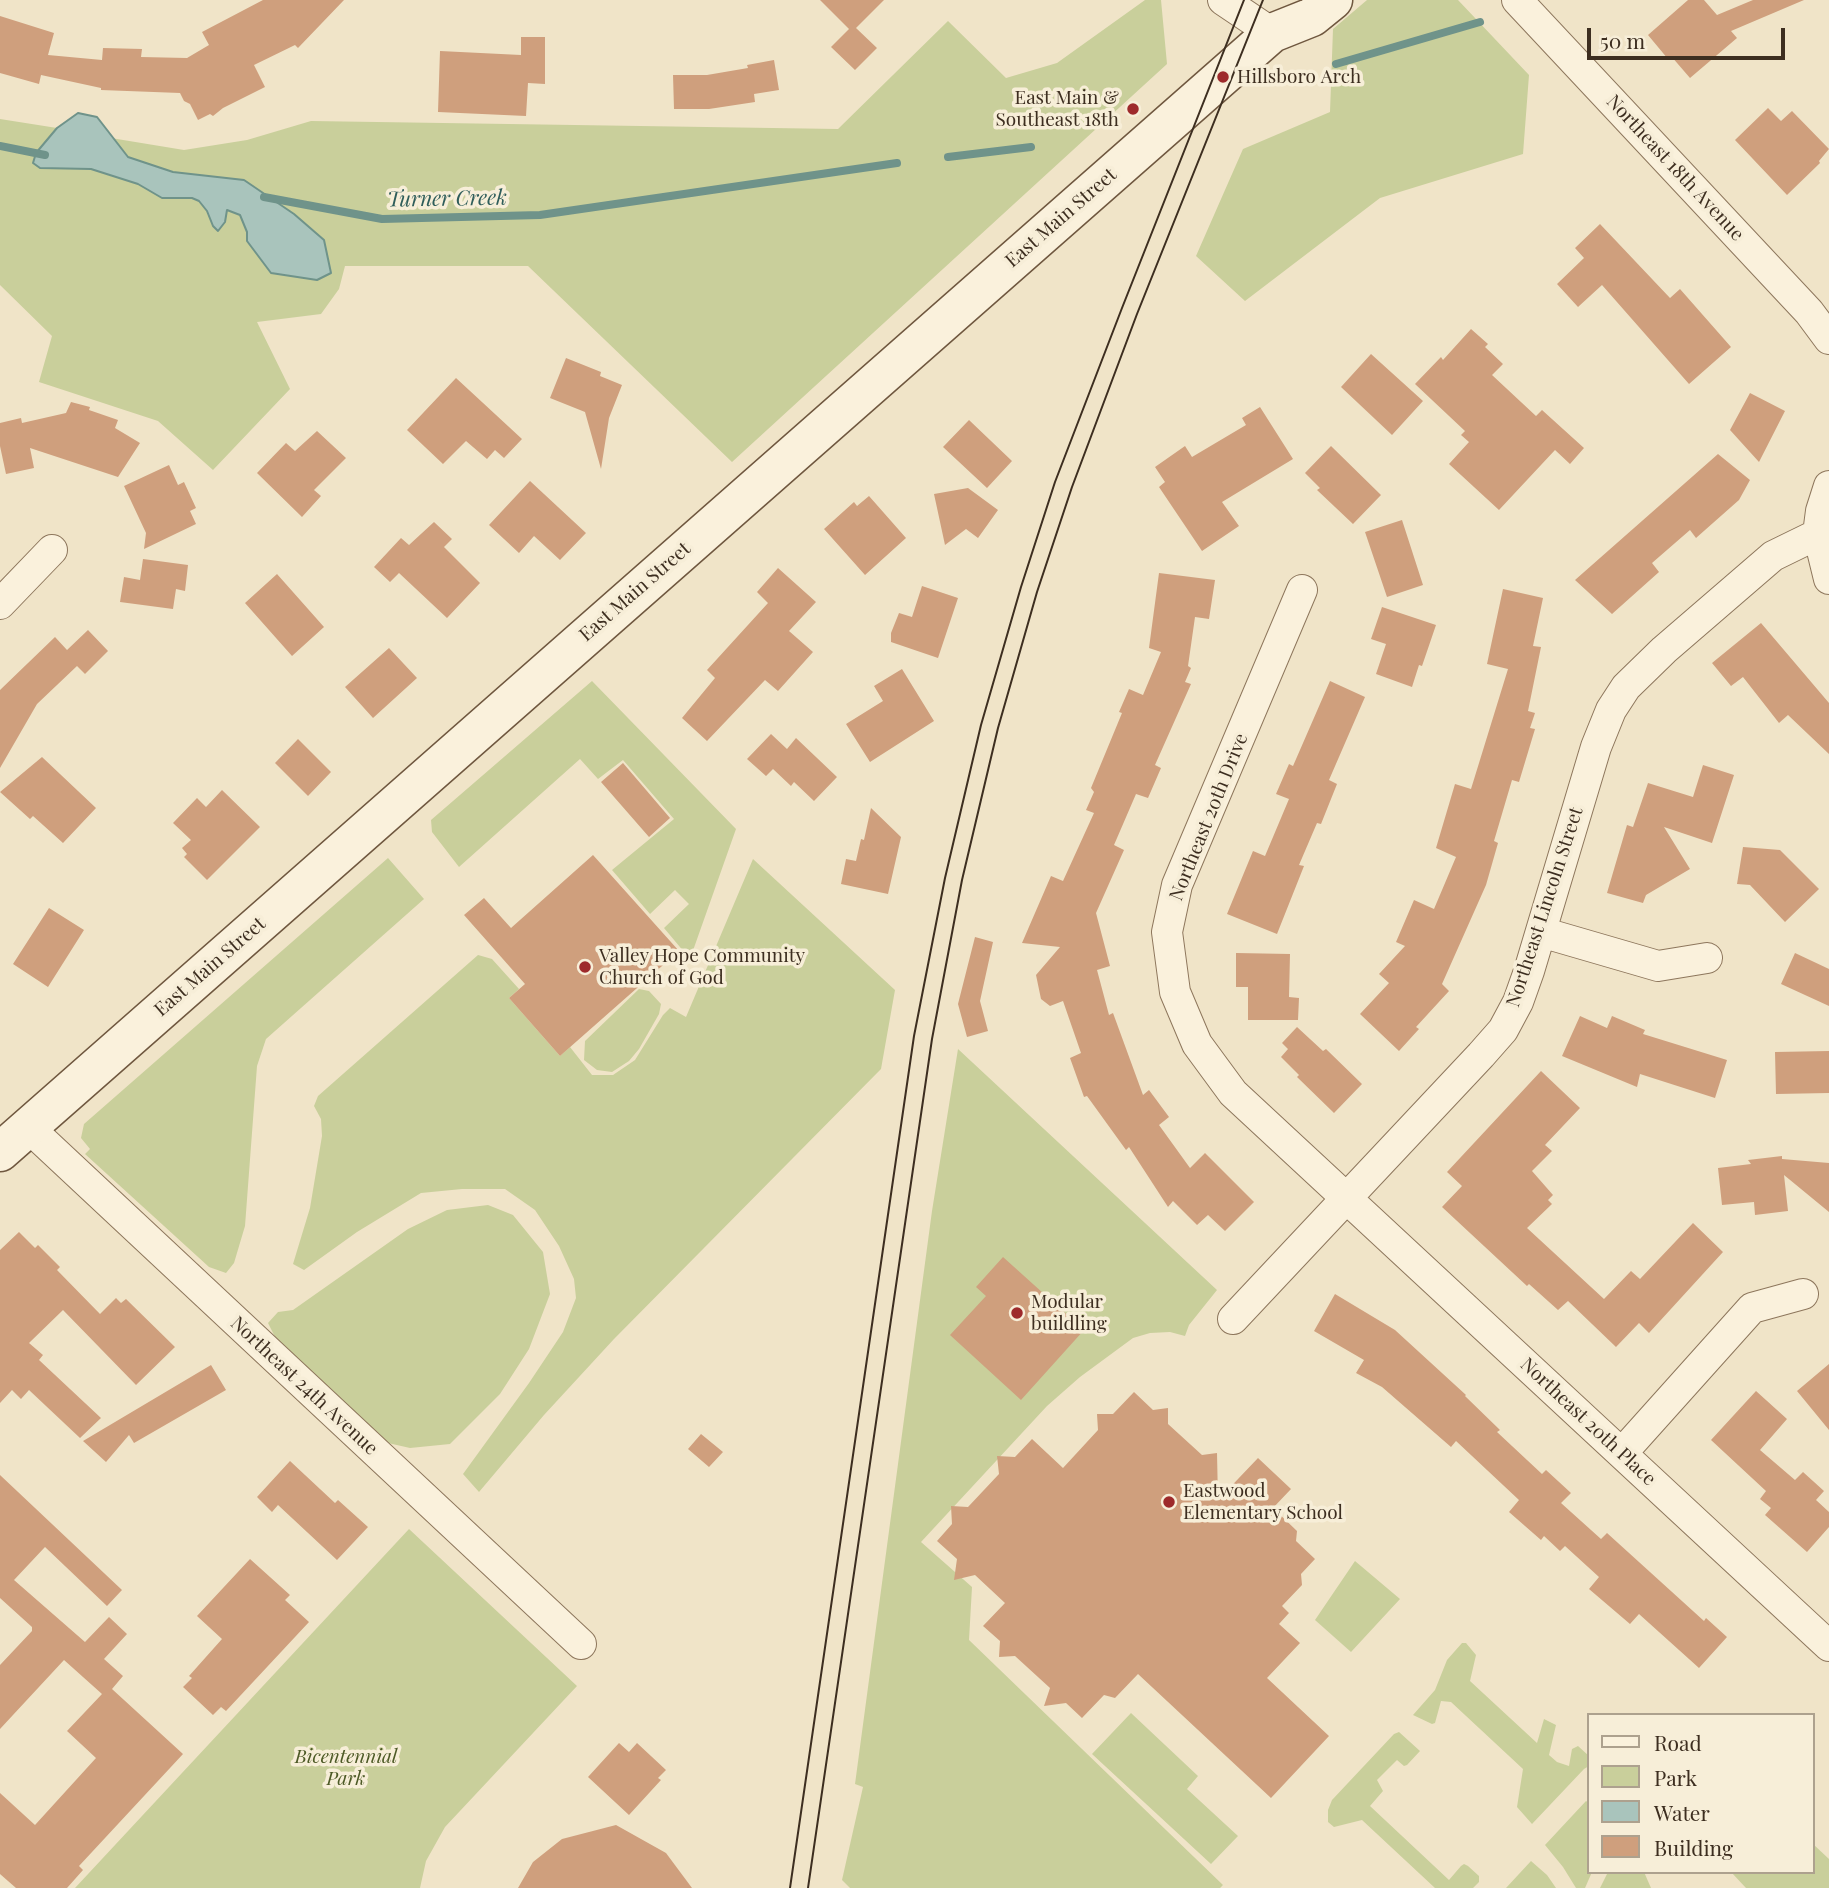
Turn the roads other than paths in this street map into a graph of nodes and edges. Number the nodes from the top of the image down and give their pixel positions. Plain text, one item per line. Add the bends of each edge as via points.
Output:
1 (1223, 0) edge
2 (1332, 0) edge
3 (1517, 0) edge
4 (1279, 16) edge
5 (1829, 339) edge
6 (1829, 486) edge
7 (1818, 534) junction
8 (52, 550) dead end
9 (1829, 579) edge
10 (1302, 590) dead end
11 (0, 604) edge
12 (1541, 932) junction
13 (1707, 958) dead end
14 (14, 1140) edge
15 (1347, 1198) junction
16 (1804, 1294) dead end
17 (1233, 1319) dead end
18 (1622, 1453) junction
19 (581, 1644) dead end
20 (1829, 1646) edge

1 - 4 street
2 - 4 main road, East Main Street via 1312,18
3 - 5 street, Northeast 18th Avenue via 1810,312
4 - 14 main road, East Main Street
6 - 7 street
7 - 9 street
7 - 12 street, Northeast Lincoln Street via 1773,556 1664,650 1616,699 1596,747
8 - 11 street
10 - 15 street, Northeast 20th Drive via 1177,886 1167,932 1175,992 1197,1044 1233,1093
12 - 13 street via 1658,966
12 - 15 street, Northeast Lincoln Street via 1518,1002 1503,1030
14 - 19 street, Northeast 24th Avenue
15 - 17 street, Northeast Lincoln Street
15 - 18 street, Northeast 20th Place
16 - 18 street via 1752,1308
18 - 20 street, Northeast 20th Place

